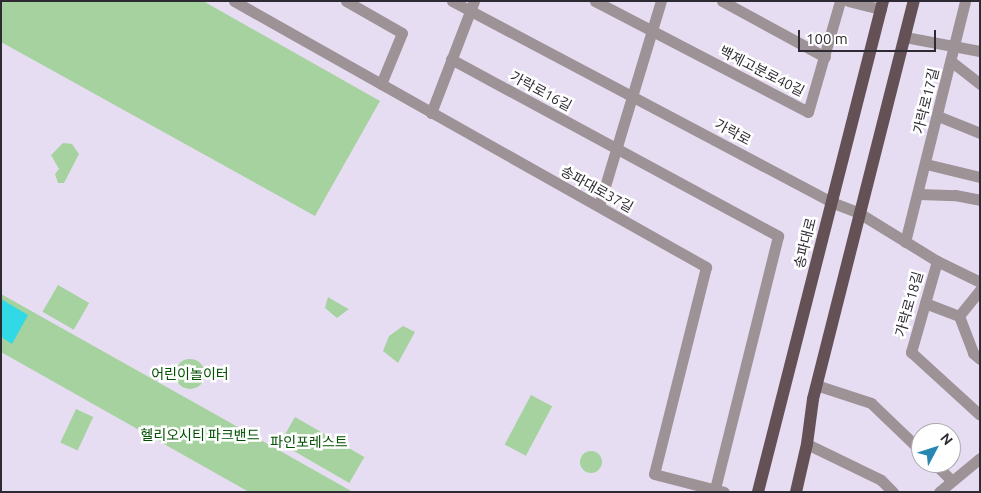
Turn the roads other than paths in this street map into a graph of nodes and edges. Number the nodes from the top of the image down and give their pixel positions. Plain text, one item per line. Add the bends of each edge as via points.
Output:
1 (234, 1) edge
2 (346, 1) edge
3 (452, 1) edge
4 (595, 1) edge
5 (662, 1) edge
6 (722, 1) edge
7 (840, 1) edge
8 (848, 1) edge
9 (914, 1) edge
10 (965, 1) edge
11 (882, 5) edge
12 (472, 6) edge
13 (654, 32) junction
14 (905, 37) junction
15 (954, 46) junction
16 (980, 51) edge
17 (825, 57) junction
18 (451, 59) junction
19 (952, 62) junction
20 (382, 84) junction
21 (980, 84) edge
22 (634, 95) junction
23 (431, 113) junction
24 (938, 116) junction
25 (980, 133) edge
26 (617, 149) junction
27 (926, 164) junction
28 (980, 177) edge
29 (980, 182) edge
30 (919, 194) junction
31 (976, 199) edge
32 (831, 202) junction
33 (599, 206) junction
34 (859, 214) junction
35 (778, 236) joint
36 (905, 242) junction
37 (937, 262) junction
38 (980, 282) edge
39 (980, 290) edge
40 (925, 303) junction
41 (959, 316) junction
42 (980, 359) edge
43 (816, 385) junction
44 (980, 414) edge
45 (911, 441) edge
46 (807, 444) junction
47 (980, 458) edge
48 (944, 473) edge
49 (952, 481) junction
50 (720, 491) edge
51 (758, 492) edge
52 (796, 492) edge
53 (893, 492) edge
54 (939, 492) edge

1 - 20 street, 송파대로37길
2 - 20 street via 402,33
3 - 12 street, 가락로
4 - 13 street, 백제고분로40길
5 - 13 street
6 - 17 street
7 - 17 street
8 - 11 street
9 - 14 main road
10 - 15 street, 가락로17길
11 - 32 main road, 송파대로
12 - 18 street
12 - 22 street, 가락로
13 - 17 street, 백제고분로40길 via 808,112
13 - 22 street
14 - 15 street
14 - 34 main road
15 - 16 street
15 - 19 street, 가락로17길
18 - 23 street
18 - 26 street, 가락로16길
19 - 21 street
19 - 24 street, 가락로17길
20 - 23 street, 송파대로37길
22 - 26 street
22 - 32 street, 가락로
23 - 33 street, 송파대로37길
24 - 25 street
24 - 27 street, 가락로17길
26 - 33 street
26 - 35 street, 가락로16길
27 - 28 street
27 - 30 street, 가락로17길
29 - 31 street
30 - 31 street
30 - 36 street, 가락로17길
32 - 34 street, 가락로
32 - 51 main road, 송파대로
33 - 50 street, 송파대로37길 via 706,267 654,474
34 - 36 street, 가락로
34 - 43 main road
35 - 50 street, 송파대로37길
36 - 37 street, 가락로
37 - 38 street, 가락로
37 - 40 street, 가락로18길
39 - 41 street
40 - 41 street
40 - 44 street, 가락로18길 via 911,352
41 - 42 street via 974,354
43 - 45 street via 871,403
43 - 46 main road
46 - 52 main road
46 - 53 street via 882,480
47 - 49 street
48 - 49 street
49 - 54 street

